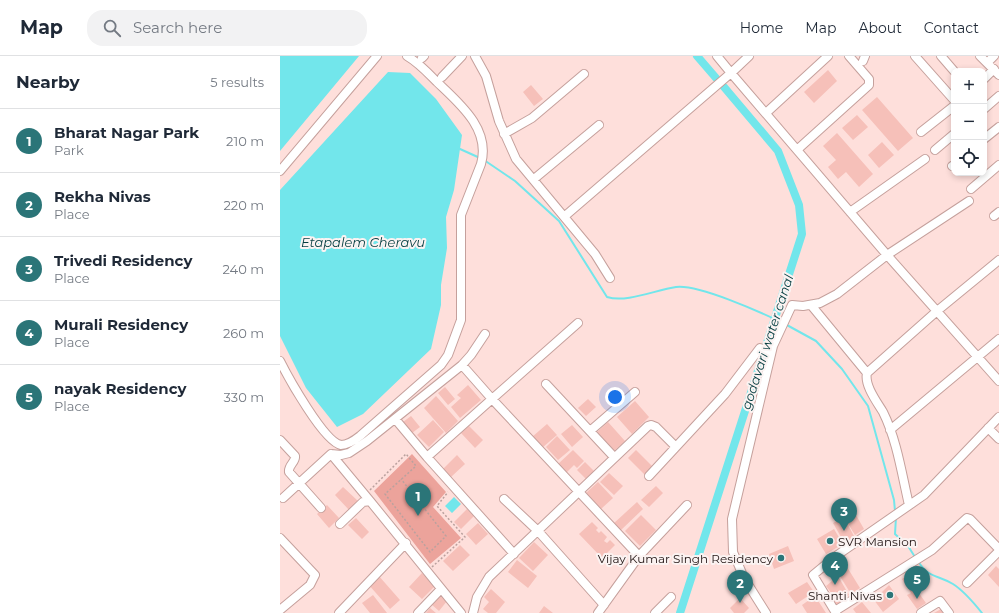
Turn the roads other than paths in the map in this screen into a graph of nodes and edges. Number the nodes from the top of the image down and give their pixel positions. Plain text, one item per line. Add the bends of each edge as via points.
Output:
1 (377, 56) edge
2 (407, 56) edge
3 (462, 56) edge
4 (475, 56) edge
5 (717, 56) edge
6 (749, 56) edge
7 (828, 56) edge
8 (849, 56) edge
9 (915, 56) edge
10 (941, 56) edge
11 (980, 56) edge
12 (994, 56) edge
13 (987, 63) junction
14 (951, 68) edge
15 (996, 72) edge
16 (731, 73) junction
17 (584, 74) dead end
18 (987, 76) edge
19 (442, 77) dead end
20 (999, 96) edge
21 (951, 97) edge
22 (987, 106) edge
23 (951, 108) edge
24 (766, 112) junction
25 (599, 125) dead end
26 (999, 127) edge
27 (921, 132) dead end
28 (504, 134) junction
29 (951, 137) edge
30 (987, 137) edge
31 (798, 150) junction
32 (935, 150) dead end
33 (925, 159) dead end
34 (999, 165) edge
35 (280, 171) edge
36 (534, 179) junction
37 (971, 189) dead end
38 (969, 201) dead end
39 (846, 206) junction
40 (565, 216) junction
41 (887, 255) junction
42 (999, 260) edge
43 (610, 278) dead end
44 (811, 305) junction
45 (937, 311) junction
46 (578, 323) dead end
47 (485, 334) dead end
48 (999, 339) edge
49 (767, 348) junction
50 (979, 357) junction
51 (280, 361) edge
52 (462, 365) junction
53 (867, 373) junction
54 (999, 382) edge
55 (546, 384) dead end
56 (635, 392) dead end
57 (492, 400) junction
58 (999, 417) edge
59 (396, 420) junction
60 (988, 428) junction
61 (890, 430) junction
62 (590, 431) junction
63 (999, 439) edge
64 (280, 440) edge
65 (676, 447) junction
66 (331, 454) junction
67 (427, 457) junction
68 (614, 457) junction
69 (649, 476) dead end
70 (299, 483) junction
71 (578, 492) junction
72 (283, 498) dead end
73 (372, 498) junction
74 (504, 499) dead end
75 (688, 505) dead end
76 (909, 505) junction
77 (321, 508) dead end
78 (340, 524) dead end
79 (538, 531) junction
80 (280, 538) edge
81 (406, 543) junction
82 (999, 550) edge
83 (514, 554) junction
84 (639, 556) junction
85 (967, 583) dead end
86 (441, 589) junction
87 (671, 596) dead end
88 (604, 605) junction
89 (280, 610) edge
90 (836, 612) edge
91 (338, 613) edge
92 (418, 613) edge
93 (461, 613) edge
94 (474, 613) edge
95 (598, 613) edge
96 (655, 613) edge
97 (766, 613) edge
98 (921, 613) edge
99 (948, 613) edge

1 - 35 street
2 - 51 street via 421,65 461,103 476,126 483,149 481,164 461,215 461,320 448,356 360,436 342,445 331,439 320,426
3 - 19 street
4 - 28 street via 486,76
5 - 16 street
6 - 16 street
7 - 24 street
8 - 31 street via 869,79 869,85
9 - 21 street
10 - 14 street
11 - 13 street
12 - 13 street
13 - 15 street
15 - 18 street
16 - 24 street
16 - 40 street
17 - 28 street via 532,118
20 - 22 street
23 - 27 street
24 - 31 street
25 - 36 street
26 - 30 street
28 - 36 street via 516,159
29 - 32 street
31 - 39 street
33 - 39 street
34 - 37 street
36 - 40 street
38 - 41 street
39 - 41 street
40 - 43 street
41 - 44 street via 836,294
41 - 45 street
42 - 45 street
44 - 49 street via 792,305
44 - 53 street
45 - 50 street
45 - 53 street
46 - 57 street
47 - 52 street
48 - 50 street
49 - 65 street
49 - 97 street via 732,519 734,552 744,578
50 - 54 street
50 - 61 street
52 - 57 street
52 - 59 street
53 - 61 street via 866,377 873,395
55 - 62 street
56 - 62 street
57 - 67 street
57 - 71 street
58 - 60 street
59 - 66 street via 349,453
59 - 67 street
60 - 63 street
60 - 76 street via 924,495
61 - 76 street
62 - 68 street
64 - 70 street via 295,456 289,472
65 - 68 street via 651,425
65 - 69 street
66 - 70 street
66 - 73 street
67 - 83 street
68 - 71 street
70 - 72 street
70 - 77 street
71 - 79 street
71 - 84 street
73 - 78 street via 362,502
73 - 81 street
74 - 79 street
75 - 84 street
76 - 90 street via 813,575
79 - 83 street
79 - 88 street
80 - 89 street via 314,572 310,585
81 - 86 street
81 - 91 street
82 - 85 street
82 - 90 street via 967,518 937,546
83 - 94 street via 489,577 477,597
84 - 88 street
86 - 92 street
86 - 93 street
87 - 96 street
88 - 95 street
98 - 99 street via 940,601

